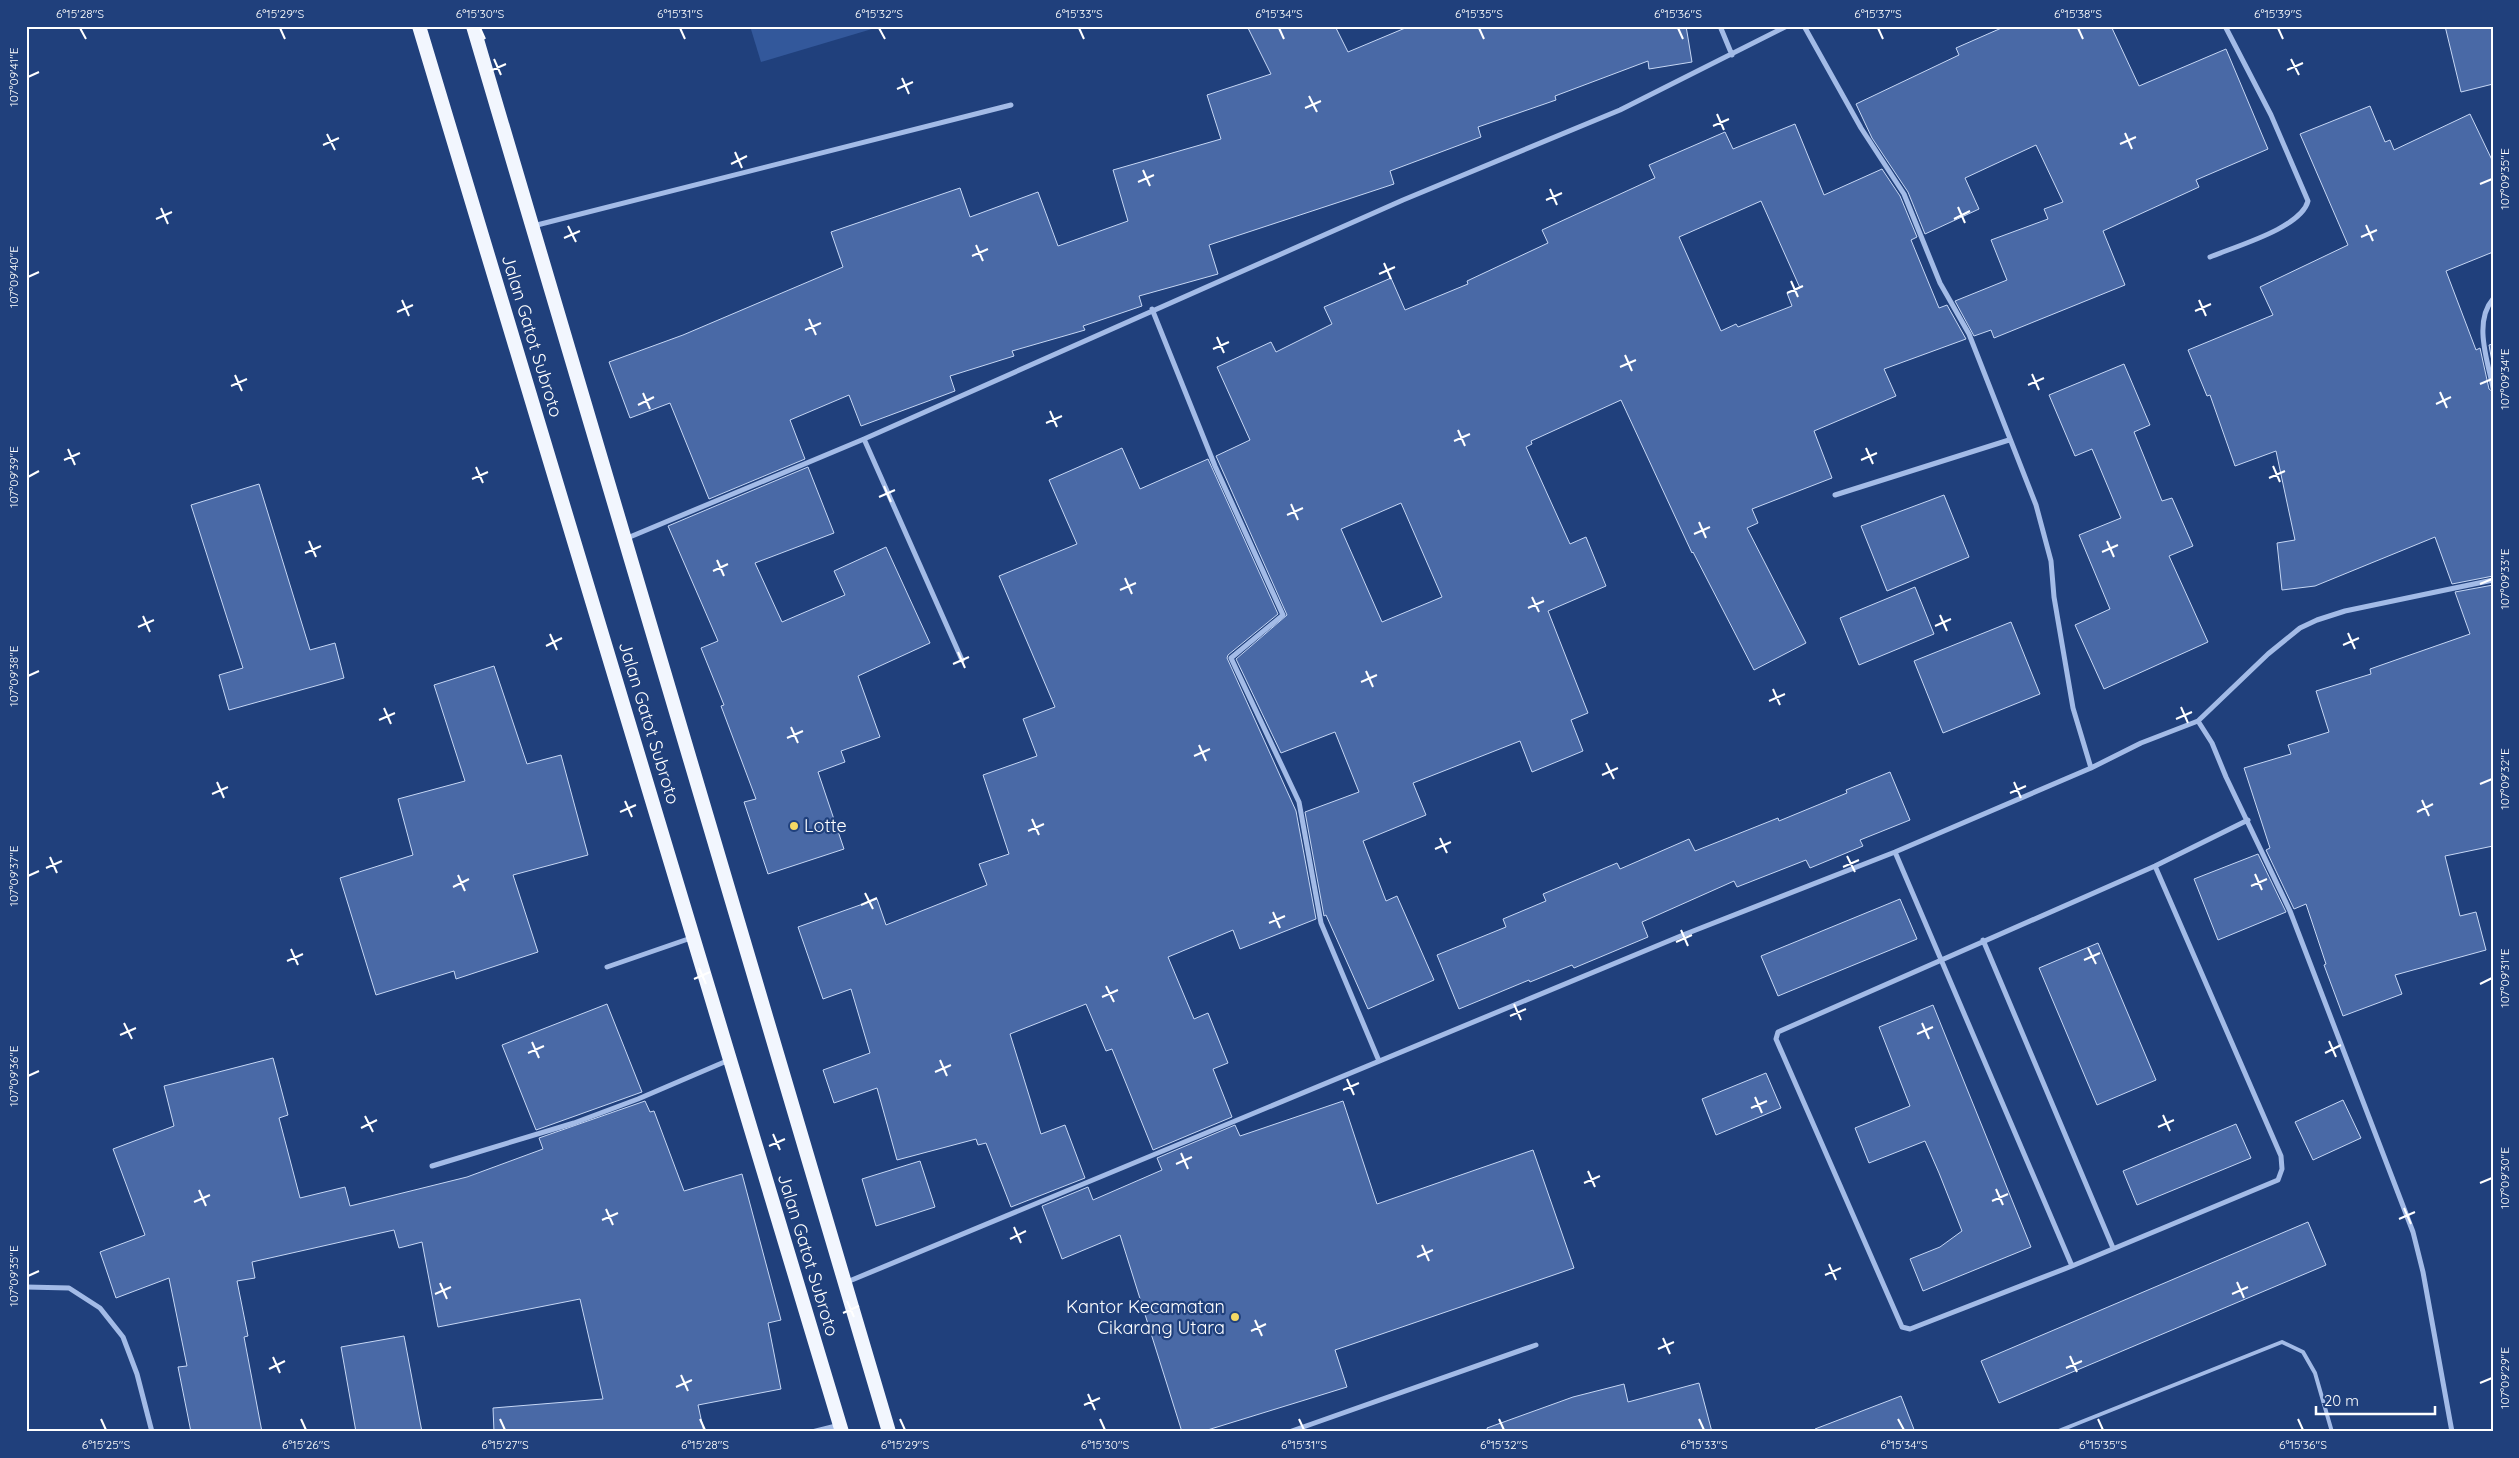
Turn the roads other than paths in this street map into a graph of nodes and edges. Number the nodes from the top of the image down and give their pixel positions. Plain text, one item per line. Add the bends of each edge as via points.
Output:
1 (419, 26) edge
2 (472, 26) edge
3 (1720, 26) edge
4 (1787, 26) edge
5 (1804, 26) edge
6 (2226, 26) edge
7 (1732, 56) junction
8 (1010, 105) dead end
9 (530, 227) junction
10 (2210, 257) dead end
11 (2493, 299) edge
12 (1152, 309) junction
13 (2493, 388) edge
14 (864, 439) junction
15 (2009, 440) junction
16 (1835, 495) dead end
17 (625, 539) junction
18 (2493, 580) edge
19 (962, 660) dead end
20 (2198, 721) junction
21 (2091, 768) junction
22 (2248, 820) junction
23 (1895, 852) junction
24 (2155, 866) junction
25 (694, 937) junction
26 (1983, 940) junction
27 (1942, 960) junction
28 (608, 967) dead end
29 (729, 1060) junction
30 (1379, 1061) junction
31 (432, 1166) dead end
32 (2113, 1248) junction
33 (2072, 1266) junction
34 (844, 1283) junction
35 (26, 1287) edge
36 (1536, 1345) dead end
37 (841, 1428) edge
38 (152, 1432) edge
39 (812, 1432) edge
40 (889, 1432) edge
41 (1289, 1432) edge
42 (2056, 1432) edge
43 (2332, 1432) edge
44 (2452, 1432) edge

1 - 25 highway, Jalan Gatot Subroto
2 - 9 highway, Jalan Gatot Subroto
3 - 7 street
4 - 7 street
5 - 15 street via 1861,128 1904,194 1940,284 1969,334
6 - 10 street via 2271,115 2308,201 2306,209 2291,223
7 - 12 street via 1620,110
8 - 9 street
9 - 17 highway, Jalan Gatot Subroto
11 - 13 street via 2484,318 2483,336
12 - 14 street
12 - 30 street via 1215,466 1283,615 1231,658 1298,802 1321,923
14 - 17 street
14 - 19 street
15 - 16 street
15 - 21 street via 2044,531 2073,708
17 - 34 highway, Jalan Gatot Subroto
18 - 20 street via 2345,611 2300,628
20 - 21 street via 2141,743
20 - 22 street via 2212,743
21 - 23 street
22 - 24 street
22 - 44 street via 2290,911 2412,1232 2423,1272
23 - 27 street
23 - 30 street
24 - 26 street
24 - 32 street via 2281,1156 2282,1170 2278,1180
25 - 28 street
25 - 29 highway, Jalan Gatot Subroto
26 - 27 street
26 - 32 street
27 - 33 street
27 - 33 street via 1783,1028 1776,1039 1902,1327 1910,1329
29 - 31 street via 574,1123
29 - 37 highway, Jalan Gatot Subroto
30 - 34 street
32 - 33 street
34 - 40 highway, Jalan Gatot Subroto
35 - 38 street via 69,1288 100,1308 123,1337 137,1374
36 - 41 street
37 - 39 street
42 - 43 lane via 2282,1342 2303,1352 2315,1373

